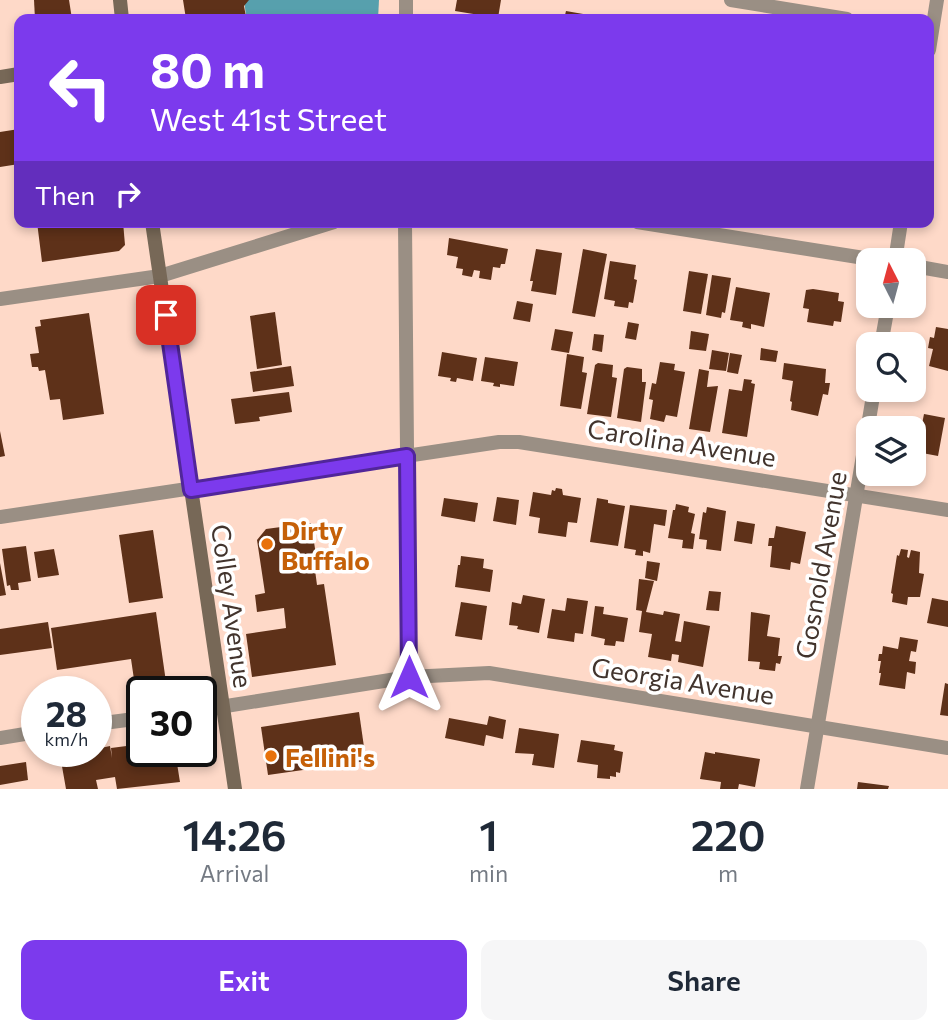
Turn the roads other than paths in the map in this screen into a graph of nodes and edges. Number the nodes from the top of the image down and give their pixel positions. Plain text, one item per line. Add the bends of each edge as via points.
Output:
1 (731, 0) edge
2 (816, 14) edge
3 (153, 228) edge
4 (315, 228) edge
5 (405, 228) edge
6 (675, 228) edge
7 (900, 228) edge
8 (897, 248) edge
9 (856, 257) edge
10 (926, 268) edge
11 (948, 272) edge
12 (160, 276) junction
13 (0, 299) edge
14 (872, 402) edge
15 (407, 456) junction
16 (191, 490) junction
17 (857, 496) junction
18 (948, 510) edge
19 (0, 517) edge
20 (409, 677) junction
21 (223, 707) junction
22 (217, 708) edge
23 (817, 726) junction
24 (21, 735) edge
25 (0, 738) edge
26 (948, 748) edge
27 (235, 789) edge
28 (807, 789) edge

1 - 2 street
3 - 12 main road, Colley Avenue
4 - 12 street
5 - 15 street
6 - 9 street
7 - 8 street
10 - 11 street
12 - 13 street
12 - 16 main road, Colley Avenue
14 - 17 street, Gosnold Avenue
15 - 16 street, Carolina Avenue
15 - 17 street, Carolina Avenue via 519,442
15 - 20 street
16 - 19 street, Carolina Avenue
16 - 21 main road, Colley Avenue
17 - 18 street, Carolina Avenue
17 - 23 street, Gosnold Avenue
20 - 21 street, Georgia Avenue
20 - 23 street, Georgia Avenue via 489,673
21 - 22 street, Georgia Avenue
21 - 27 main road, Colley Avenue
23 - 26 street, Georgia Avenue
23 - 28 street, Gosnold Avenue
24 - 25 street

